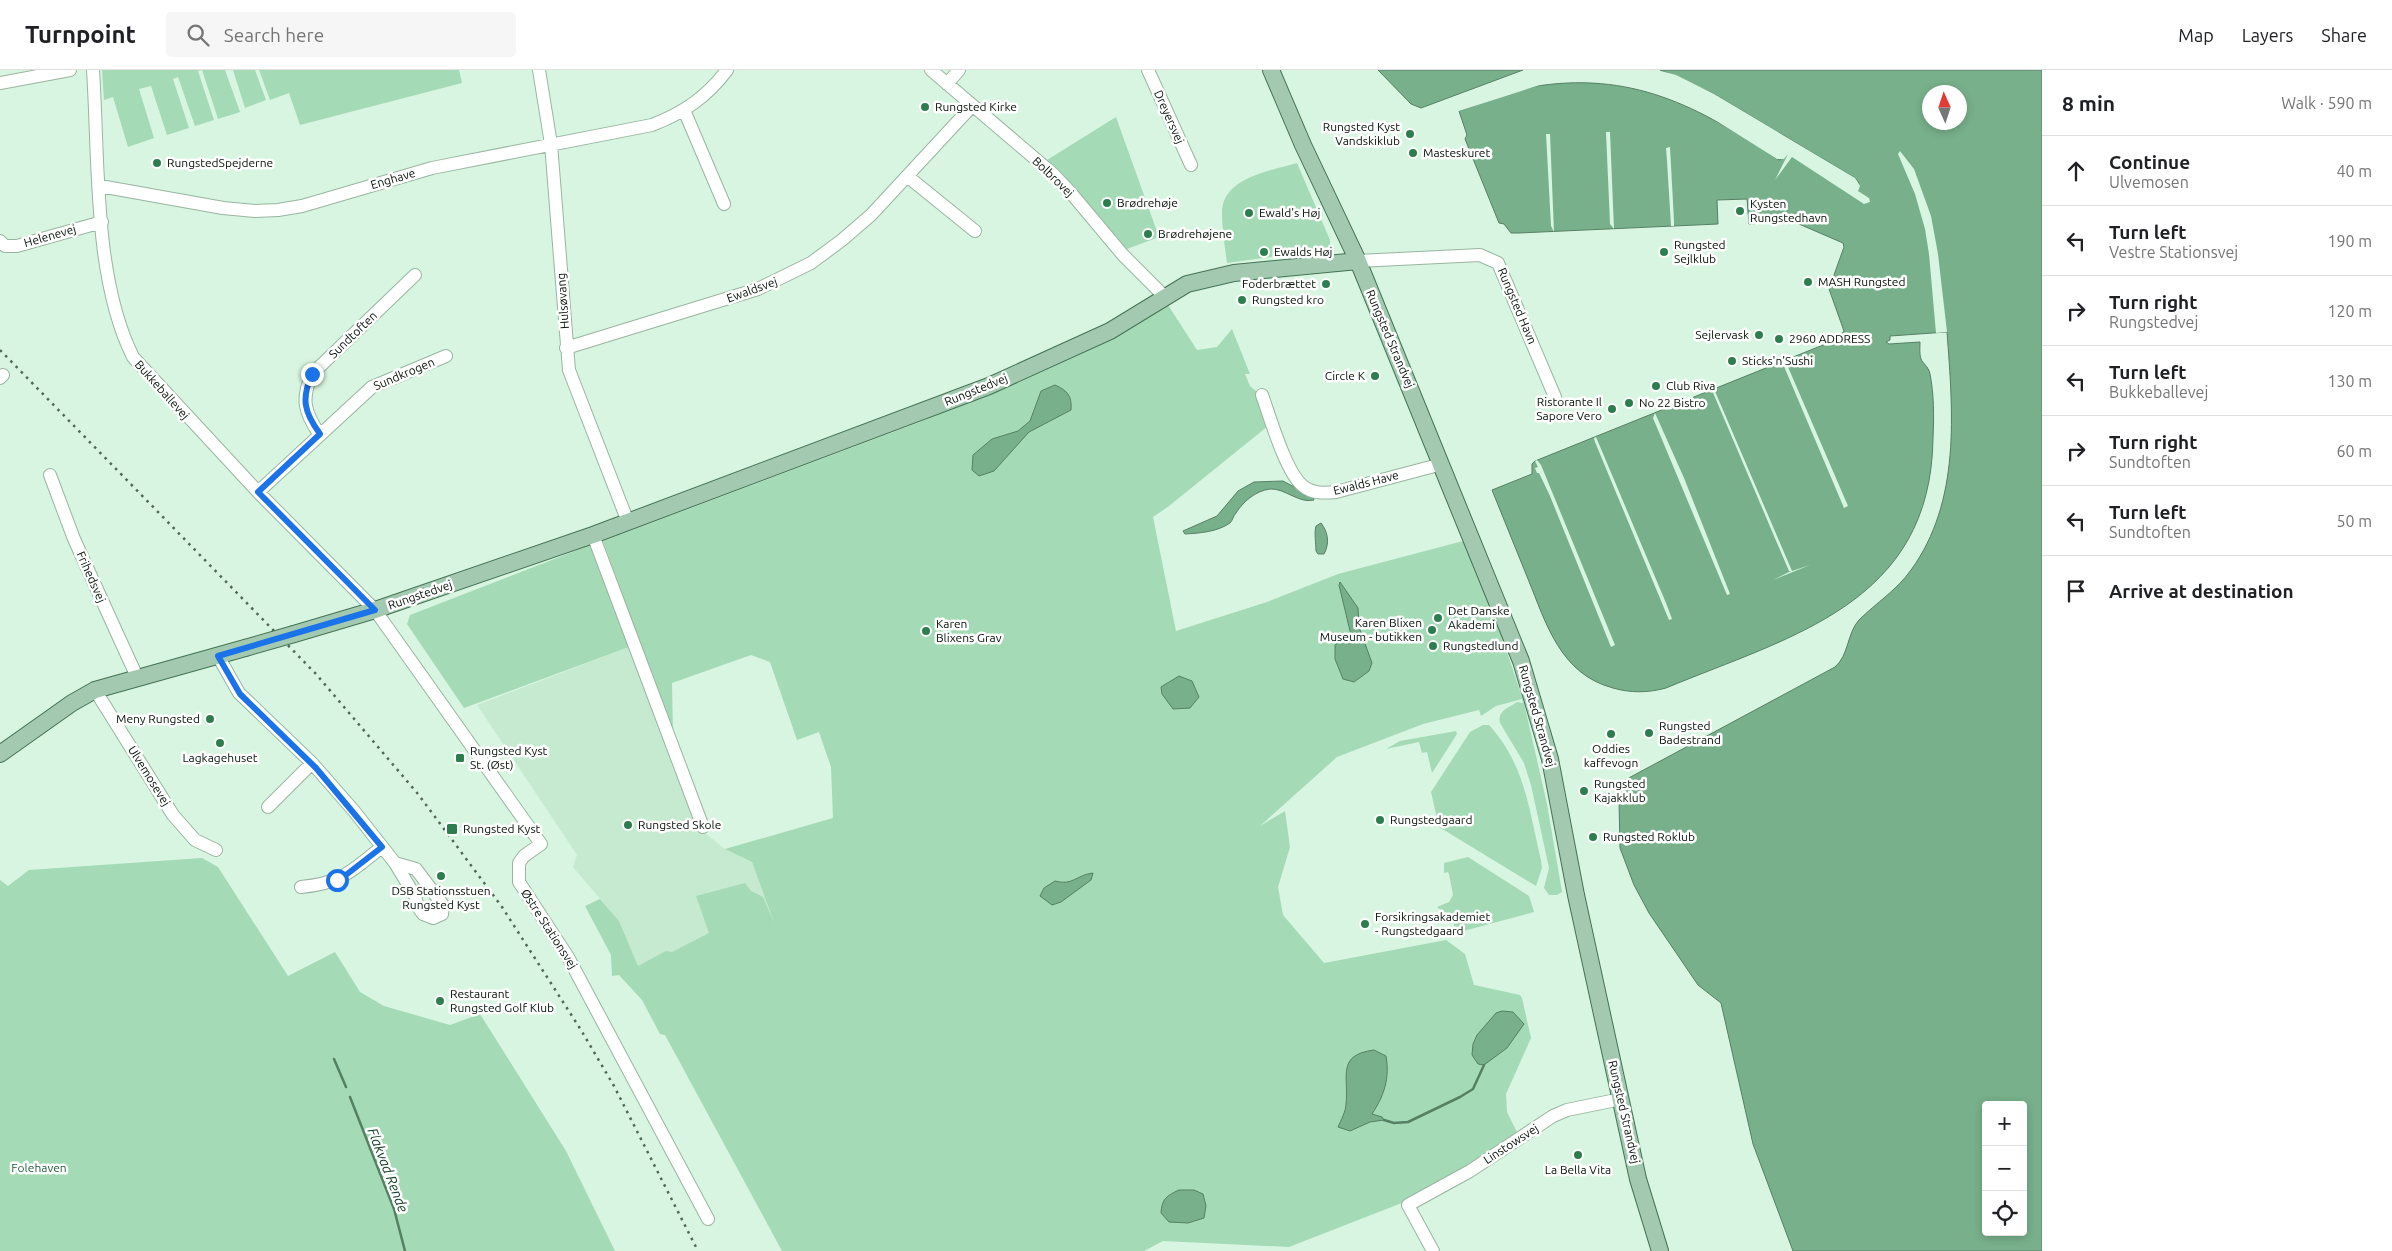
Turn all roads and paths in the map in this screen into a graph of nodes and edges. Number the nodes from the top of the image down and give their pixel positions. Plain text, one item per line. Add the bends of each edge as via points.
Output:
1 (70, 70) edge
2 (93, 70) edge
3 (538, 70) edge
4 (727, 70) edge
5 (931, 70) edge
6 (959, 70) edge
7 (1148, 70) edge
8 (1271, 70) edge
9 (0, 83) edge
10 (947, 84) junction
11 (972, 106) junction
12 (684, 110) junction
13 (551, 144) junction
14 (1190, 165) dead end
15 (907, 176) junction
16 (100, 186) junction
17 (724, 204) dead end
18 (102, 222) junction
19 (975, 231) dead end
20 (0, 241) edge
21 (1358, 261) junction
22 (415, 275) dead end
23 (1164, 296) junction
24 (566, 348) junction
25 (446, 356) dead end
26 (1262, 395) dead end
27 (1555, 397) dead end
28 (320, 434) junction
29 (1442, 464) junction
30 (50, 476) dead end
31 (258, 492) junction
32 (628, 522) junction
33 (593, 535) junction
34 (375, 610) junction
35 (218, 656) junction
36 (137, 677) junction
37 (95, 690) junction
38 (0, 754) edge
39 (312, 764) junction
40 (268, 807) dead end
41 (703, 827) dead end
42 (382, 847) junction
43 (216, 850) dead end
44 (396, 863) dead end
45 (301, 887) dead end
46 (1621, 1099) junction
47 (708, 1219) dead end
48 (1433, 1251) edge
49 (1660, 1251) edge

1 - 9 street
2 - 16 street, Bukkeballevej
3 - 13 street, Hulsøvang
4 - 12 street, Enghave via 716,86
5 - 10 street, Bolbrovej
6 - 10 street
7 - 14 street, Dreyersvej
8 - 21 main road, Rungsted Strandvej
10 - 11 street, Bolbrovej
11 - 15 street, Ewaldsvej
11 - 23 street, Bolbrovej via 1058,180 1123,255
12 - 13 street, Enghave via 652,125
12 - 17 street
13 - 16 street, Enghave via 432,168 278,210 223,208
13 - 24 street, Hulsøvang
15 - 19 street
15 - 24 street, Ewaldsvej via 871,215 842,240 811,263 783,278 758,289
16 - 18 street, Bukkeballevej
18 - 20 street, Helenevej via 17,246 5,246
18 - 31 street, Bukkeballevej via 114,310 120,333 133,357
21 - 23 main road, Rungstedvej via 1216,276 1188,284
21 - 27 street, Rungsted Havn via 1480,255 1498,262
21 - 29 main road, Rungsted Strandvej
22 - 28 street, Sundtoften via 312,374 306,388 305,404 309,418
23 - 32 main road, Rungstedvej via 1110,331 989,386
24 - 32 street, Hulsøvang via 569,370
25 - 28 street, Sundkrogen via 372,387
26 - 29 street, Ewalds Have via 1292,474 1303,487 1321,494
28 - 31 street
29 - 46 main road, Rungsted Strandvej via 1504,614 1532,694 1550,760
30 - 36 street, Frihedsvej via 74,539
31 - 34 street, Bukkeballevej
32 - 33 main road, Rungstedvej
33 - 34 main road, Rungstedvej
33 - 41 street
34 - 35 main road, Rungstedvej, bridge
34 - 47 street, Østre Stationsvej via 541,844 519,863 519,882 568,957
35 - 36 main road, Rungstedvej
35 - 39 street via 240,694
36 - 37 main road, Rungstedvej
37 - 38 main road, Rungstedvej
37 - 43 street, Ulvemosevej via 173,814 195,840
39 - 40 street
39 - 42 street
42 - 44 street
42 - 45 street via 342,878
46 - 48 street, Linstowsvej via 1553,1116 1470,1171 1408,1205
46 - 49 main road, Rungsted Strandvej via 1638,1179

